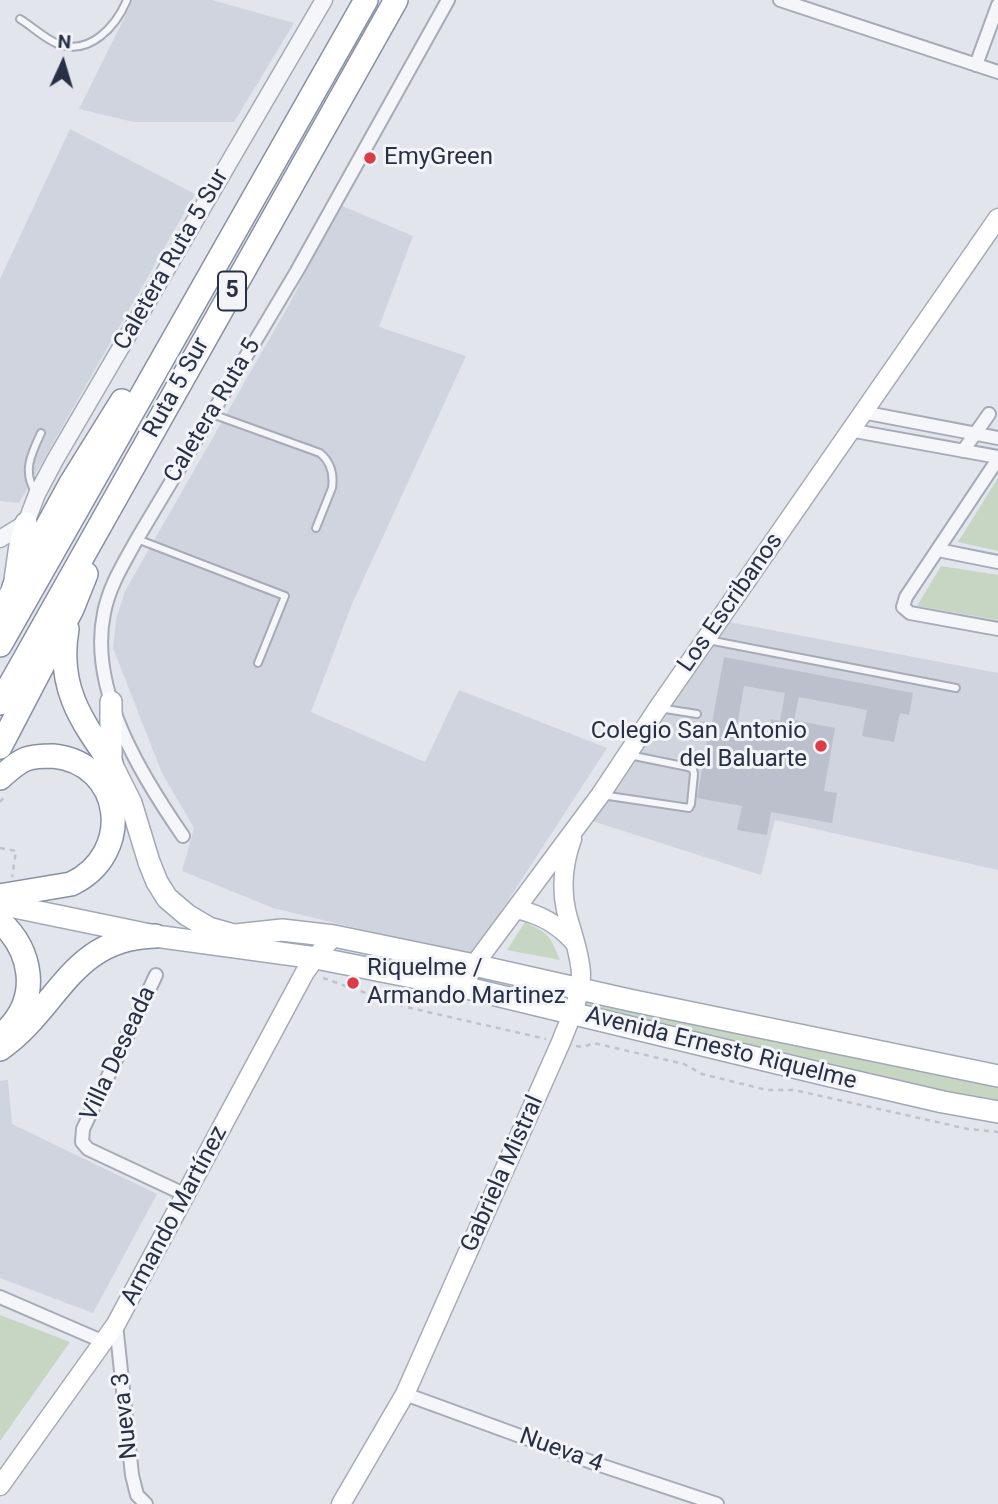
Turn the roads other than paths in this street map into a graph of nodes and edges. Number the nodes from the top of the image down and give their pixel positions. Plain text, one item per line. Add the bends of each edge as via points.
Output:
1 (127, 0) edge
2 (324, 0) edge
3 (366, 0) edge
4 (396, 0) edge
5 (448, 0) edge
6 (789, 1) edge
7 (998, 5) edge
8 (20, 19) dead end
9 (976, 65) junction
10 (998, 72) edge
11 (269, 172) junction
12 (998, 218) edge
13 (862, 412) junction
14 (212, 414) junction
15 (989, 414) dead end
16 (849, 430) junction
17 (41, 433) dead end
18 (975, 433) junction
19 (998, 438) edge
20 (963, 451) junction
21 (998, 458) edge
22 (37, 494) junction
23 (107, 512) junction
24 (26, 523) junction
25 (316, 528) dead end
26 (0, 539) edge
27 (137, 539) junction
28 (938, 550) junction
29 (998, 562) edge
30 (14, 587) junction
31 (72, 609) junction
32 (0, 612) edge
33 (998, 629) edge
34 (706, 640) junction
35 (0, 645) edge
36 (258, 663) dead end
37 (36, 678) junction
38 (956, 688) dead end
39 (111, 702) junction
40 (0, 703) edge
41 (657, 708) junction
42 (29, 710) dead end
43 (697, 714) dead end
44 (23, 721) dead end
45 (0, 747) edge
46 (627, 755) junction
47 (111, 763) junction
48 (0, 778) edge
49 (601, 794) junction
50 (577, 826) junction
51 (183, 836) dead end
52 (3, 898) edge
53 (516, 909) junction
54 (0, 921) edge
55 (236, 935) junction
56 (155, 936) junction
57 (334, 936) junction
58 (575, 944) junction
59 (316, 958) junction
60 (474, 965) junction
61 (156, 975) dead end
62 (463, 987) junction
63 (580, 989) junction
64 (572, 1014) junction
65 (0, 1035) edge
66 (0, 1049) edge
67 (998, 1076) edge
68 (998, 1112) edge
69 (186, 1195) junction
70 (0, 1297) edge
71 (116, 1324) junction
72 (104, 1342) junction
73 (405, 1394) junction
74 (0, 1486) edge
75 (146, 1504) edge
76 (341, 1504) edge
77 (717, 1504) edge

1 - 8 lane via 109,30 77,46 57,44
2 - 22 street, Caletera Ruta 5 Sur
3 - 11 highway, Ruta 5 Sur / 5
4 - 23 highway, Ruta 5 Sur / 5
5 - 14 street, Caletera Ruta 5
6 - 9 street
7 - 9 street
9 - 10 street
11 - 30 highway via 78,471
11 - 35 highway, Ruta 5 Sur / 5
12 - 13 main road, Los Escribanos
13 - 16 main road, Los Escribanos
13 - 18 street
14 - 25 lane via 324,457 333,481
14 - 27 street, Caletera Ruta 5
15 - 18 street
16 - 20 street
16 - 34 main road, Los Escribanos
17 - 22 lane via 28,469
18 - 19 street
18 - 20 street
20 - 21 street
21 - 28 street
22 - 24 street, Caletera Ruta 5 Sur
23 - 31 highway
23 - 40 highway, Ruta 5 Sur / 5
24 - 26 street
24 - 30 main road
27 - 36 lane via 285,596
27 - 39 street, Caletera Ruta 5 via 114,581 104,612 102,658
28 - 29 street
28 - 33 street via 904,607 910,613
30 - 32 main road
31 - 37 highway
31 - 47 highway via 65,652 70,692 80,717
34 - 38 lane
34 - 41 main road, Los Escribanos
37 - 42 lane
37 - 45 highway
39 - 47 main road
39 - 51 street, Caletera Ruta 5 via 141,768
41 - 43 lane
41 - 46 main road, Los Escribanos
44 - 45 lane
46 - 49 main road, Los Escribanos
46 - 49 lane via 693,769 689,808
47 - 55 main road via 167,898 198,922
48 - 52 highway via 24,760 47,756 71,760 99,780 114,823 110,845 91,873 71,884
49 - 50 main road, Los Escribanos
50 - 53 main road, Los Escribanos
50 - 58 main road, Gabriela Mistral via 566,862 564,891
52 - 56 main road, Avenida Ernesto Riquelme
53 - 58 main road via 549,921
53 - 60 main road, Los Escribanos
54 - 65 highway via 23,953 28,986 19,1015
55 - 56 main road, Avenida Ernesto Riquelme
55 - 57 main road, Avenida Ernesto Riquelme via 282,930
56 - 59 main road, Avenida Ernesto Riquelme
56 - 66 highway via 121,940 84,961
57 - 59 main road, Armando Martínez
57 - 60 main road, Avenida Ernesto Riquelme
58 - 63 main road, Gabriela Mistral
59 - 62 main road, Avenida Ernesto Riquelme
59 - 69 main road, Armando Martínez
60 - 62 main road, Los Escribanos
60 - 63 main road, Avenida Ernesto Riquelme
61 - 69 street, Villa Deseada via 83,1129 82,1142 88,1149
62 - 64 main road, Avenida Ernesto Riquelme
63 - 64 main road, Gabriela Mistral
63 - 67 main road, Avenida Ernesto Riquelme
64 - 68 main road, Avenida Ernesto Riquelme
64 - 73 main road, Gabriela Mistral
69 - 71 main road, Armando Martínez
70 - 72 street
71 - 72 main road, Armando Martínez
71 - 75 street, Nueva 3 via 132,1475 137,1495
72 - 74 main road, Armando Martínez
73 - 76 main road, Gabriela Mistral
73 - 77 street, Nueva 4

